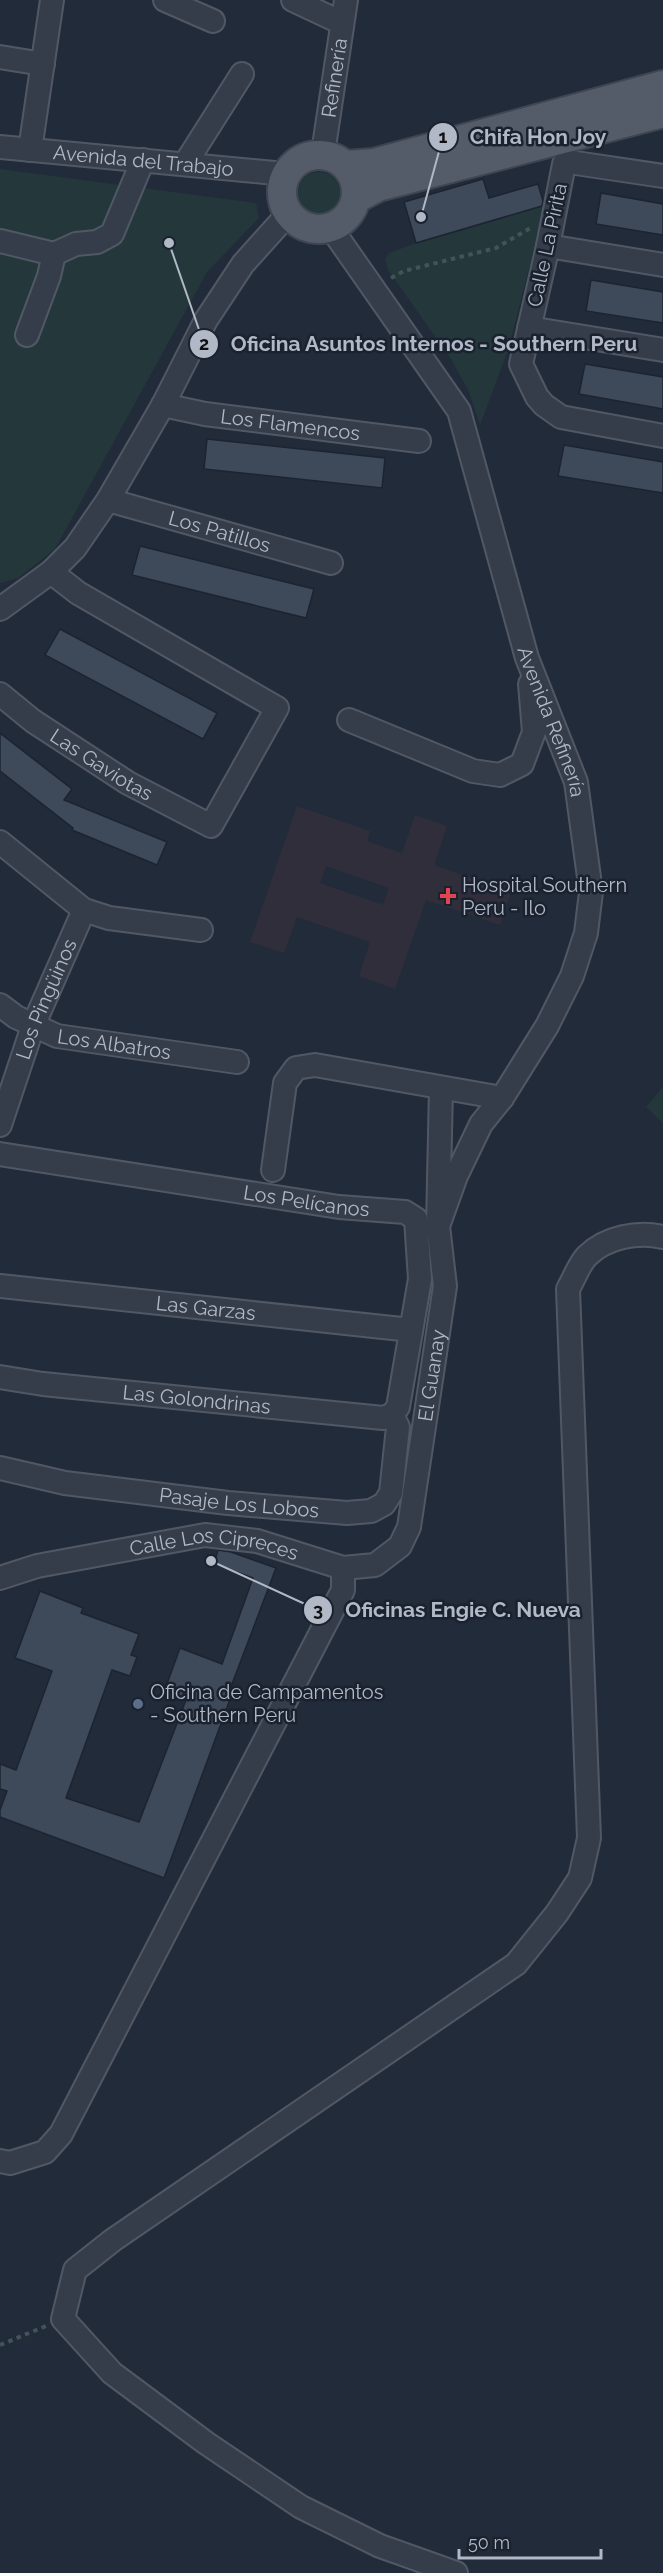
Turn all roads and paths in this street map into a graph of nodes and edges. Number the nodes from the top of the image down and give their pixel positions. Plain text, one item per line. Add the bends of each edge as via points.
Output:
1 (52, 0) edge
2 (165, 0) edge
3 (293, 0) edge
4 (346, 0) edge
5 (213, 21) dead end
6 (342, 23) junction
7 (0, 57) edge
8 (43, 64) junction
9 (242, 75) dead end
10 (663, 85) edge
11 (663, 113) edge
12 (0, 147) edge
13 (30, 150) junction
14 (335, 159) junction
15 (143, 160) junction
16 (184, 165) junction
17 (285, 174) junction
18 (663, 176) edge
19 (357, 198) junction
20 (288, 214) junction
21 (553, 222) junction
22 (331, 228) junction
23 (0, 241) edge
24 (548, 246) junction
25 (54, 254) junction
26 (663, 265) edge
27 (372, 288) junction
28 (529, 328) junction
29 (27, 335) dead end
30 (663, 350) edge
31 (163, 405) junction
32 (663, 436) edge
33 (419, 441) dead end
34 (108, 500) junction
35 (331, 563) dead end
36 (51, 572) junction
37 (0, 609) edge
38 (527, 658) junction
39 (0, 694) edge
40 (349, 720) dead end
41 (0, 842) edge
42 (84, 910) junction
43 (201, 930) dead end
44 (0, 1005) edge
45 (33, 1026) junction
46 (237, 1062) dead end
47 (441, 1088) junction
48 (502, 1098) junction
49 (0, 1125) edge
50 (0, 1154) edge
51 (273, 1170) dead end
52 (438, 1226) junction
53 (663, 1237) edge
54 (0, 1286) edge
55 (411, 1330) junction
56 (0, 1377) edge
57 (392, 1415) junction
58 (0, 1468) edge
59 (409, 1527) joint
60 (343, 1568) junction
61 (0, 1578) edge
62 (0, 2162) edge
63 (63, 2319) junction
64 (0, 2345) edge
65 (456, 2573) edge

1 - 8 street
2 - 5 street
3 - 6 street
4 - 6 street, Refinería
6 - 14 street, Refinería
7 - 8 street
8 - 13 street
9 - 16 street
10 - 14 main road via 374,163
11 - 19 main road via 378,187
12 - 13 street, Avenida del Trabajo
13 - 15 street, Avenida del Trabajo
14 - 17 main road via 301,158
14 - 19 main road via 357,186
15 - 16 street, Avenida del Trabajo
15 - 25 street via 112,234
16 - 17 street, Avenida del Trabajo
17 - 20 main road via 281,194
18 - 21 street, Calle La Pirita via 566,162
19 - 22 main road via 348,217
20 - 22 main road via 312,229
20 - 31 street via 243,264 212,311
21 - 24 street, Calle La Pirita
21 - 27 path via 531,227 496,248 404,271
22 - 27 street, Avenida Refinería
23 - 25 street
24 - 26 street
24 - 28 street, Calle La Pirita
25 - 29 street
27 - 38 street, Avenida Refinería via 459,411
28 - 30 street
28 - 32 street, Calle La Pirita via 521,364 544,405 561,417
31 - 33 street, Los Flamencos via 205,414
31 - 34 street
34 - 35 street, Los Patillos
34 - 36 street via 75,548
36 - 37 street
36 - 39 street, Las Gaviotas via 78,593 277,708 211,826 128,783 33,721
38 - 40 street via 534,732 522,764 500,775 473,771
38 - 48 street, Avenida Refinería via 576,782 591,892 586,933 572,976 547,1026
41 - 42 street
42 - 43 street via 109,918
42 - 45 street, Los Pingüinos
44 - 45 street, Los Albatros
45 - 46 street, Los Albatros via 57,1036
45 - 49 street, Los Pingüinos
47 - 48 street
47 - 51 street via 315,1065 297,1068 285,1083
47 - 52 street, El Guanay
48 - 52 street, Avenida Refinería via 481,1124
50 - 55 street, Los Pelícanos via 339,1207 405,1212 416,1220 419,1249 420,1279
52 - 59 street, El Guanay via 445,1286
53 - 63 street via 653,1234 615,1238 587,1256 568,1289 589,1838 580,1878 516,1964 75,2270
54 - 55 street, Las Garzas
55 - 57 street, Los Pelícanos via 398,1407
56 - 57 street, Las Golondrinas via 383,1418
57 - 58 street, Pasaje Los Lobos via 398,1427 391,1493 384,1504 371,1511 347,1513 228,1503 65,1483
59 - 60 street, Calle Los Cipreces via 400,1545 375,1565
60 - 61 street, Calle Los Cipreces via 257,1541 204,1534 37,1566
60 - 62 street via 343,1590 61,2134 45,2151 10,2163
63 - 64 path
63 - 65 street via 112,2373 301,2507 380,2546

